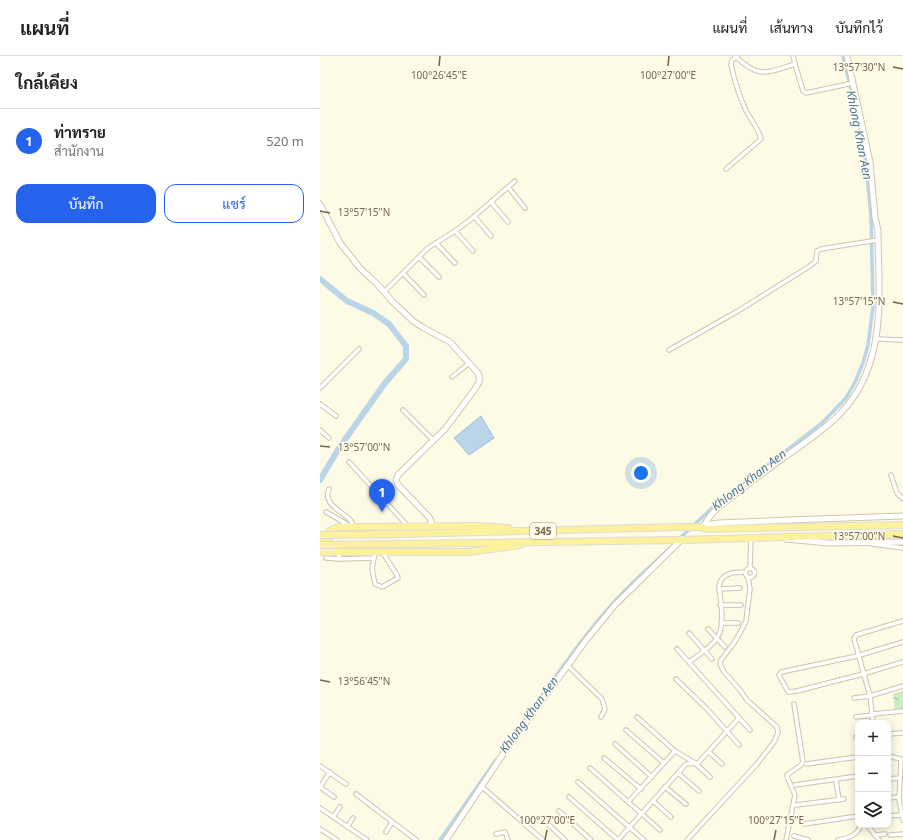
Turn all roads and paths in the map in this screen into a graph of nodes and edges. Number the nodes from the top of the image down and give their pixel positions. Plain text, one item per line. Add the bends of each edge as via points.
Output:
1 (793, 56) edge
2 (847, 56) edge
3 (736, 57) edge
4 (795, 64) junction
5 (852, 83) junction
6 (726, 169) dead end
7 (515, 181) dead end
8 (508, 187) junction
9 (491, 202) junction
10 (320, 204) edge
11 (525, 208) dead end
12 (474, 216) junction
13 (508, 222) dead end
14 (455, 231) junction
15 (491, 236) dead end
16 (878, 240) junction
17 (436, 243) junction
18 (473, 250) dead end
19 (419, 257) junction
20 (455, 263) dead end
21 (403, 273) junction
22 (439, 277) dead end
23 (384, 292) junction
24 (424, 295) dead end
25 (876, 339) junction
26 (903, 340) edge
27 (359, 349) dead end
28 (669, 350) dead end
29 (469, 363) junction
30 (452, 377) dead end
31 (320, 388) edge
32 (320, 404) edge
33 (403, 410) dead end
34 (336, 416) dead end
35 (320, 430) edge
36 (329, 438) dead end
37 (433, 440) junction
38 (349, 462) dead end
39 (891, 475) dead end
40 (329, 489) dead end
41 (903, 499) edge
42 (326, 512) dead end
43 (903, 516) edge
44 (903, 525) edge
45 (405, 526) junction
46 (433, 526) junction
47 (348, 527) junction
48 (702, 527) junction
49 (467, 529) junction
50 (903, 534) edge
51 (320, 535) edge
52 (774, 537) junction
53 (751, 538) junction
54 (681, 540) junction
55 (535, 541) junction
56 (903, 542) edge
57 (458, 543) junction
58 (866, 543) junction
59 (903, 548) edge
60 (320, 549) edge
61 (460, 552) junction
62 (383, 553) junction
63 (375, 555) junction
64 (339, 556) junction
65 (326, 558) dead end
66 (750, 568) junction
67 (745, 572) junction
68 (748, 577) junction
69 (740, 588) dead end
70 (719, 589) junction
71 (720, 605) junction
72 (741, 605) dead end
73 (903, 621) edge
74 (721, 623) junction
75 (738, 623) dead end
76 (708, 629) dead end
77 (689, 633) dead end
78 (717, 639) junction
79 (903, 642) edge
80 (725, 648) dead end
81 (677, 649) dead end
82 (704, 650) junction
83 (858, 656) junction
84 (712, 659) dead end
85 (689, 662) junction
86 (903, 662) edge
87 (567, 665) junction
88 (863, 674) junction
89 (676, 679) dead end
90 (903, 686) edge
91 (870, 696) junction
92 (854, 698) dead end
93 (794, 704) dead end
94 (903, 711) edge
95 (873, 714) junction
96 (601, 717) dead end
97 (637, 717) dead end
98 (856, 717) dead end
99 (739, 718) junction
100 (873, 720) edge
101 (626, 730) dead end
102 (750, 730) dead end
103 (727, 731) junction
104 (903, 733) edge
105 (891, 734) edge
106 (615, 744) dead end
107 (739, 745) dead end
108 (675, 751) junction
109 (708, 752) junction
110 (855, 757) edge
111 (891, 757) edge
112 (604, 758) dead end
113 (664, 763) junction
114 (695, 763) junction
115 (722, 764) dead end
116 (806, 764) dead end
117 (320, 766) edge
118 (590, 768) dead end
119 (330, 772) junction
120 (678, 773) junction
121 (652, 777) junction
122 (710, 777) dead end
123 (855, 778) edge
124 (900, 778) junction
125 (891, 779) edge
126 (836, 780) junction
127 (578, 782) dead end
128 (346, 784) dead end
129 (794, 785) dead end
130 (481, 786) junction
131 (320, 787) edge
132 (665, 787) junction
133 (641, 789) junction
134 (699, 791) dead end
135 (356, 794) dead end
136 (334, 796) dead end
137 (569, 797) dead end
138 (899, 797) junction
139 (891, 798) edge
140 (844, 799) dead end
141 (839, 800) junction
142 (653, 801) junction
143 (628, 802) junction
144 (686, 804) dead end
145 (796, 805) dead end
146 (340, 807) dead end
147 (320, 808) edge
148 (559, 811) dead end
149 (642, 814) junction
150 (902, 815) edge
151 (855, 816) edge
152 (891, 816) edge
153 (333, 817) junction
154 (672, 817) dead end
155 (353, 818) dead end
156 (903, 820) edge
157 (392, 822) junction
158 (804, 824) dead end
159 (549, 825) dead end
160 (348, 827) junction
161 (629, 827) junction
162 (859, 828) edge
163 (869, 828) edge
164 (320, 829) edge
165 (660, 830) dead end
166 (386, 832) dead end
167 (496, 834) dead end
168 (885, 834) dead end
169 (903, 834) edge
170 (875, 835) junction
171 (890, 835) dead end
172 (794, 836) dead end
173 (337, 840) edge
174 (367, 840) edge
175 (416, 840) edge
176 (446, 840) edge
177 (508, 840) edge
178 (543, 840) edge
179 (565, 840) edge
180 (591, 840) edge
181 (618, 840) edge
182 (644, 840) edge
183 (688, 840) edge
184 (786, 840) edge
185 (808, 840) edge
186 (838, 840) edge
187 (879, 840) edge

1 - 4 street
2 - 5 street
3 - 4 street via 758,72 768,72
3 - 6 street via 730,64 744,106 761,139
4 - 5 street via 804,92
5 - 16 street via 870,162
7 - 8 street
8 - 9 street
8 - 11 street
9 - 12 street
9 - 13 street
10 - 23 street via 340,243
12 - 14 street
12 - 15 street
14 - 17 street
14 - 18 street
16 - 25 street
16 - 28 street via 821,249 816,261 810,266
17 - 19 street
17 - 20 street
19 - 21 street
19 - 22 street
21 - 23 street
21 - 24 street
23 - 29 street via 413,320 450,342
25 - 26 street
25 - 48 street via 861,385 840,414 824,430 724,504
27 - 31 street
29 - 30 street
29 - 37 street via 478,373 479,383 445,429
32 - 34 street
33 - 37 street
35 - 36 street
37 - 46 street via 396,480 429,517
38 - 45 street
39 - 41 street via 897,492
40 - 47 street via 327,496 330,502 351,521
42 - 47 street
43 - 48 street, 345 via 719,523
44 - 48 main road, 345
45 - 46 main road
45 - 47 main road
46 - 49 main road
47 - 60 main road via 333,533
48 - 49 main road, 345
49 - 51 main road, 345, bridge via 404,534
50 - 52 main road, 345
52 - 53 main road, 345
52 - 58 street, 345 via 806,542
53 - 54 main road, 345
53 - 66 street
54 - 55 main road, 345
54 - 87 street via 614,606
55 - 57 main road, 345
55 - 61 main road
56 - 58 street, 345
57 - 60 main road, 345, bridge
57 - 61 main road via 463,548
58 - 59 street
60 - 64 main road
61 - 62 main road
62 - 63 main road
62 - 63 street via 398,578 382,587 373,579
63 - 64 main road
64 - 65 street
66 - 67 street
66 - 68 street via 754,570 754,575
67 - 68 street
67 - 70 street via 724,576 720,580
68 - 183 street via 750,589 746,620 720,664 747,700 777,727 778,732 774,742 757,764
69 - 70 street
70 - 71 street
71 - 72 street
71 - 74 street
73 - 83 street via 856,635 854,639
74 - 75 street
74 - 78 street
76 - 78 street
77 - 82 street
78 - 80 street
78 - 82 street
79 - 83 street
81 - 85 street
82 - 84 street
82 - 85 street
83 - 88 street
83 - 88 street via 781,672 780,675 788,692
85 - 99 street
86 - 88 street
87 - 96 street via 602,699 605,709
87 - 130 street
88 - 91 street
89 - 103 street
90 - 91 street
91 - 92 street
91 - 95 street
93 - 184 street via 803,762 787,775 795,795
94 - 95 street
95 - 98 street
95 - 100 street
97 - 108 street
99 - 102 street
99 - 103 street
101 - 113 street
103 - 107 street
103 - 109 street
104 - 105 street
106 - 121 street
108 - 113 street
108 - 114 street
109 - 114 street
109 - 115 street
110 - 116 street
111 - 124 street via 901,759
112 - 133 street
113 - 121 street
114 - 120 street via 686,764
114 - 122 street
117 - 119 street
118 - 143 street
119 - 128 street
119 - 131 street
120 - 132 street
120 - 134 street
121 - 133 street
123 - 126 street
124 - 125 street
124 - 138 street
126 - 129 street
126 - 141 street
127 - 161 street
130 - 176 street
130 - 178 street
131 - 136 street
132 - 142 street
132 - 144 street
133 - 143 street
135 - 157 street
137 - 181 street
138 - 139 street
138 - 150 street
140 - 141 street
141 - 145 street
142 - 149 street
142 - 154 street
143 - 149 street
146 - 153 street
147 - 153 street
148 - 180 street
149 - 161 street
149 - 165 street
150 - 152 street
150 - 156 street
151 - 158 street
153 - 160 street
155 - 160 street
157 - 166 street
157 - 175 street
159 - 179 street
160 - 174 street
161 - 181 street
161 - 182 street
162 - 186 street via 850,837
163 - 170 street
164 - 173 street
167 - 177 street via 505,832
168 - 170 street
169 - 171 street
170 - 187 street
172 - 185 street

